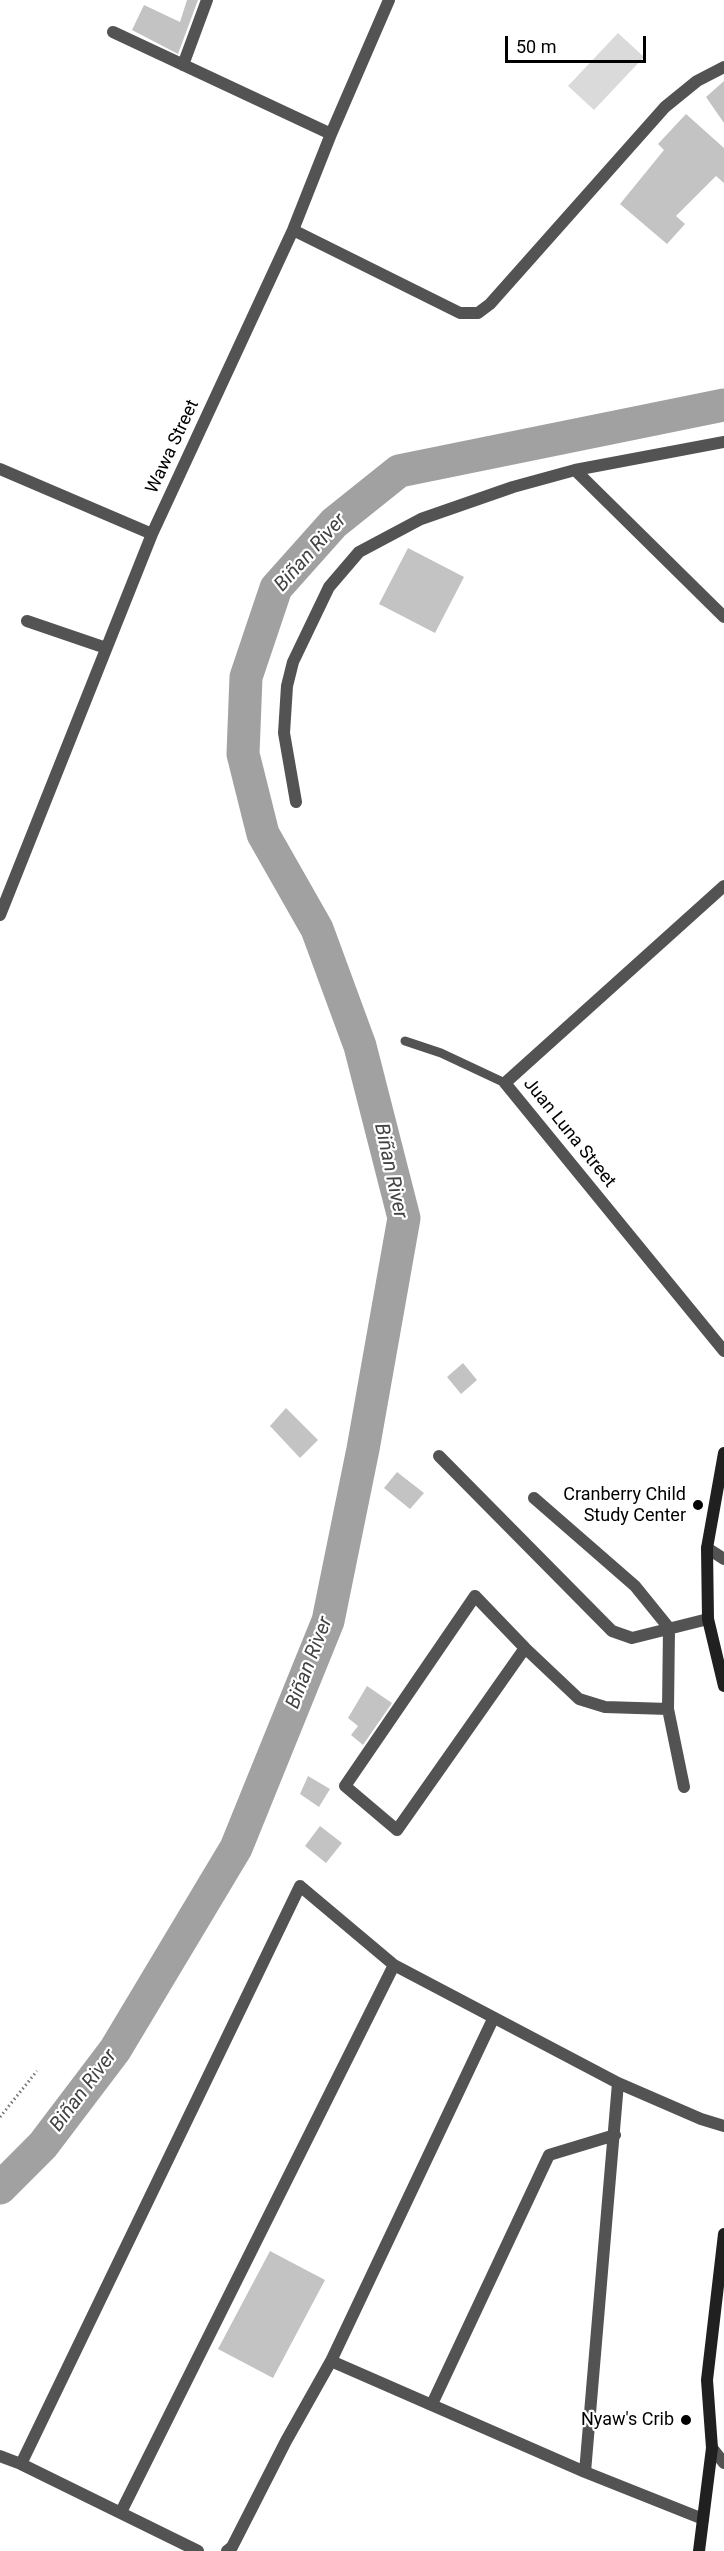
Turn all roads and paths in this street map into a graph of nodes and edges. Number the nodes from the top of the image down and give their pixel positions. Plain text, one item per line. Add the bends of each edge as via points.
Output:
1 (207, 0) edge
2 (389, 0) edge
3 (113, 32) dead end
4 (183, 65) junction
5 (724, 67) edge
6 (331, 134) junction
7 (294, 230) junction
8 (724, 442) edge
9 (0, 470) edge
10 (575, 470) junction
11 (152, 534) junction
12 (724, 617) edge
13 (27, 621) dead end
14 (106, 648) junction
15 (296, 802) dead end
16 (724, 886) edge
17 (0, 915) edge
18 (405, 1041) dead end
19 (505, 1083) junction
20 (724, 1351) edge
21 (724, 1453) edge
22 (439, 1456) dead end
23 (534, 1498) dead end
24 (707, 1548) junction
25 (724, 1559) edge
26 (708, 1619) junction
27 (669, 1628) junction
28 (525, 1648) junction
29 (724, 1686) edge
30 (668, 1709) junction
31 (684, 1787) dead end
32 (394, 1965) junction
33 (493, 2019) junction
34 (37, 2071) dead end
35 (618, 2083) junction
36 (0, 2117) edge
37 (724, 2126) edge
38 (615, 2135) junction
39 (724, 2234) edge
40 (331, 2361) junction
41 (432, 2404) junction
42 (712, 2448) junction
43 (0, 2456) edge
44 (724, 2463) edge
45 (21, 2464) junction
46 (585, 2472) junction
47 (121, 2512) junction
48 (703, 2519) junction
49 (198, 2551) edge
50 (227, 2551) edge
51 (699, 2551) edge

1 - 4 street
2 - 6 street, Wawa Street
3 - 4 street
4 - 6 street
5 - 7 street via 697,81 665,107 490,304 477,313 460,313
6 - 7 street, Wawa Street
7 - 11 street, Wawa Street
8 - 10 street
9 - 11 street
10 - 12 street
10 - 15 street via 450,507 358,552 329,587 293,662 287,686 284,733
11 - 14 street, Wawa Street
13 - 14 street
14 - 17 street, Wawa Street
16 - 19 street, Juan Luna Street
18 - 19 lane
19 - 20 street, Juan Luna Street
21 - 24 street
22 - 27 street via 612,1632 632,1638
23 - 27 street via 635,1586
24 - 25 street
24 - 26 street
26 - 27 street
26 - 29 street
27 - 30 street
28 - 28 street via 475,1596 345,1786 397,1830
28 - 30 street via 579,1699 605,1707
30 - 31 street
32 - 33 street
32 - 45 street via 300,1886
32 - 47 street
33 - 35 street
33 - 40 street
34 - 36 path
35 - 37 street
35 - 38 street
38 - 41 street via 549,2155
38 - 46 street
39 - 42 street via 707,2380
40 - 41 street
40 - 50 street
41 - 46 street
42 - 44 street
42 - 48 street
43 - 45 street
45 - 47 street
46 - 48 street
47 - 49 street
48 - 51 street

